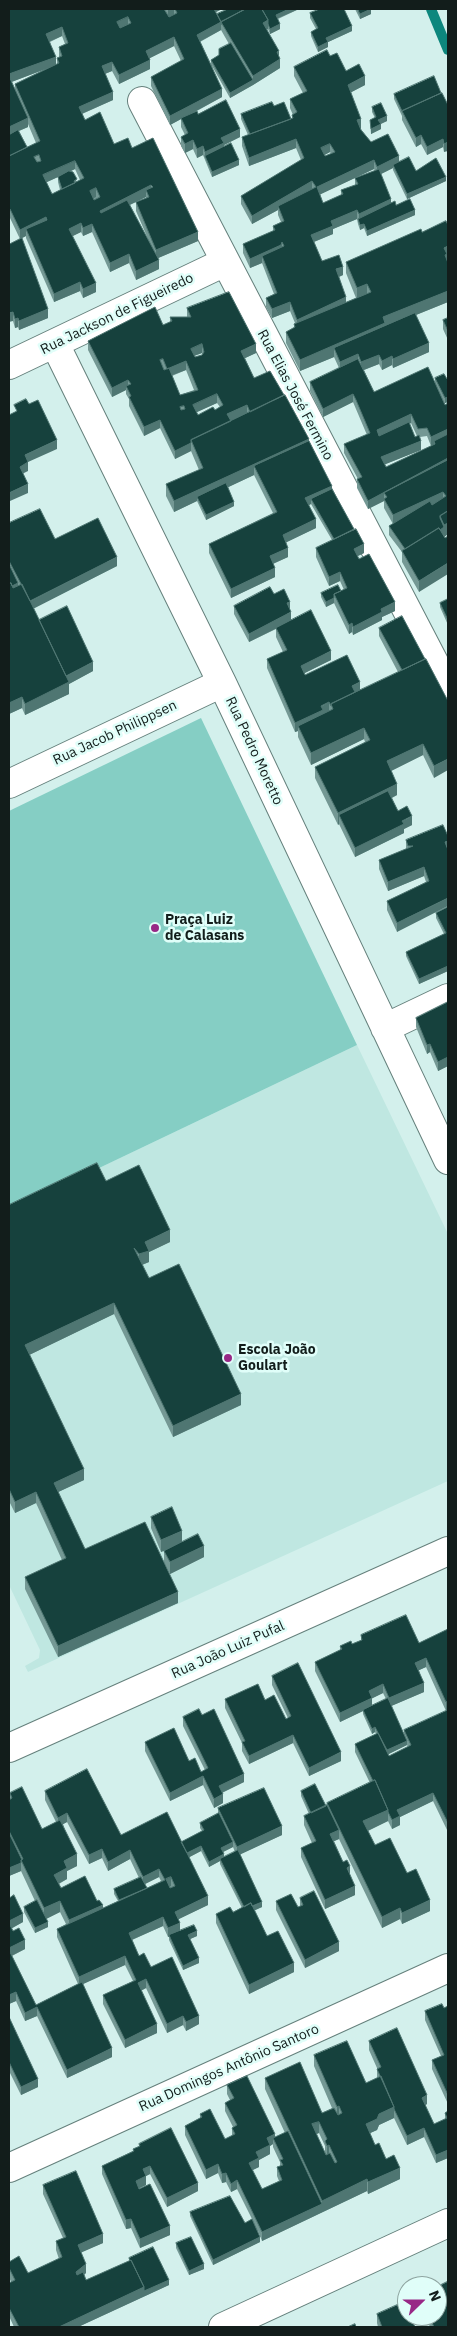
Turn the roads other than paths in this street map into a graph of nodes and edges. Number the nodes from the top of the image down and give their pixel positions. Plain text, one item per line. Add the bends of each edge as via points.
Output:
1 (142, 101) dead end
2 (186, 122) edge
3 (160, 135) junction
4 (225, 262) junction
5 (55, 344) junction
6 (9, 365) edge
7 (222, 683) junction
8 (448, 689) edge
9 (9, 784) edge
10 (448, 998) edge
11 (385, 1028) junction
12 (448, 1160) edge
13 (448, 1551) edge
14 (9, 1748) edge
15 (448, 1968) edge
16 (9, 2168) edge
17 (448, 2223) edge
18 (223, 2327) edge

1 - 3 street, Rua Elias José Fermino
2 - 3 street
3 - 4 street, Rua Elias José Fermino
4 - 5 street, Rua Jackson de Figueiredo
4 - 8 street, Rua Elias José Fermino
5 - 6 street, Rua Jackson de Figueiredo
5 - 7 street, Rua Pedro Moretto
7 - 9 street, Rua Jacob Philippsen
7 - 11 street, Rua Pedro Moretto
10 - 11 street
11 - 12 street, Rua Pedro Moretto
13 - 14 street, Rua João Luiz Pufal
15 - 16 street, Rua Domingos Antônio Santoro
17 - 18 street

